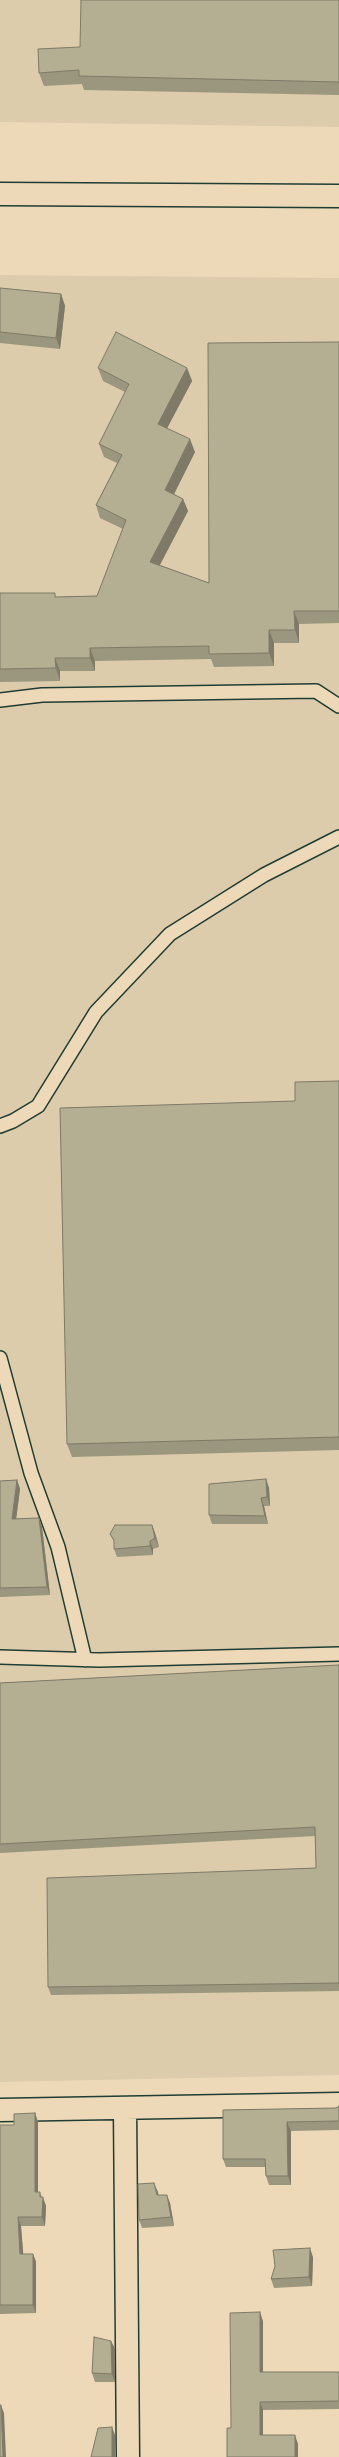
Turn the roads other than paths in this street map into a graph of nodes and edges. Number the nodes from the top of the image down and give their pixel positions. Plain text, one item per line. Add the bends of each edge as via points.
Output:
1 (0, 194) edge
2 (339, 196) edge
3 (0, 700) edge
4 (339, 706) edge
5 (339, 837) edge
6 (0, 1126) edge
7 (0, 1358) edge
8 (339, 1654) edge
9 (0, 1657) edge
10 (85, 1660) junction
11 (339, 2104) edge
12 (125, 2108) junction
13 (0, 2110) edge
14 (128, 2457) edge

1 - 2 street
3 - 4 lane via 42,695 316,690
5 - 6 lane via 264,875 170,934 96,1012 38,1106 13,1122
7 - 10 lane via 31,1472 58,1546
8 - 10 lane
9 - 10 lane
11 - 12 street
12 - 13 street
12 - 14 street

